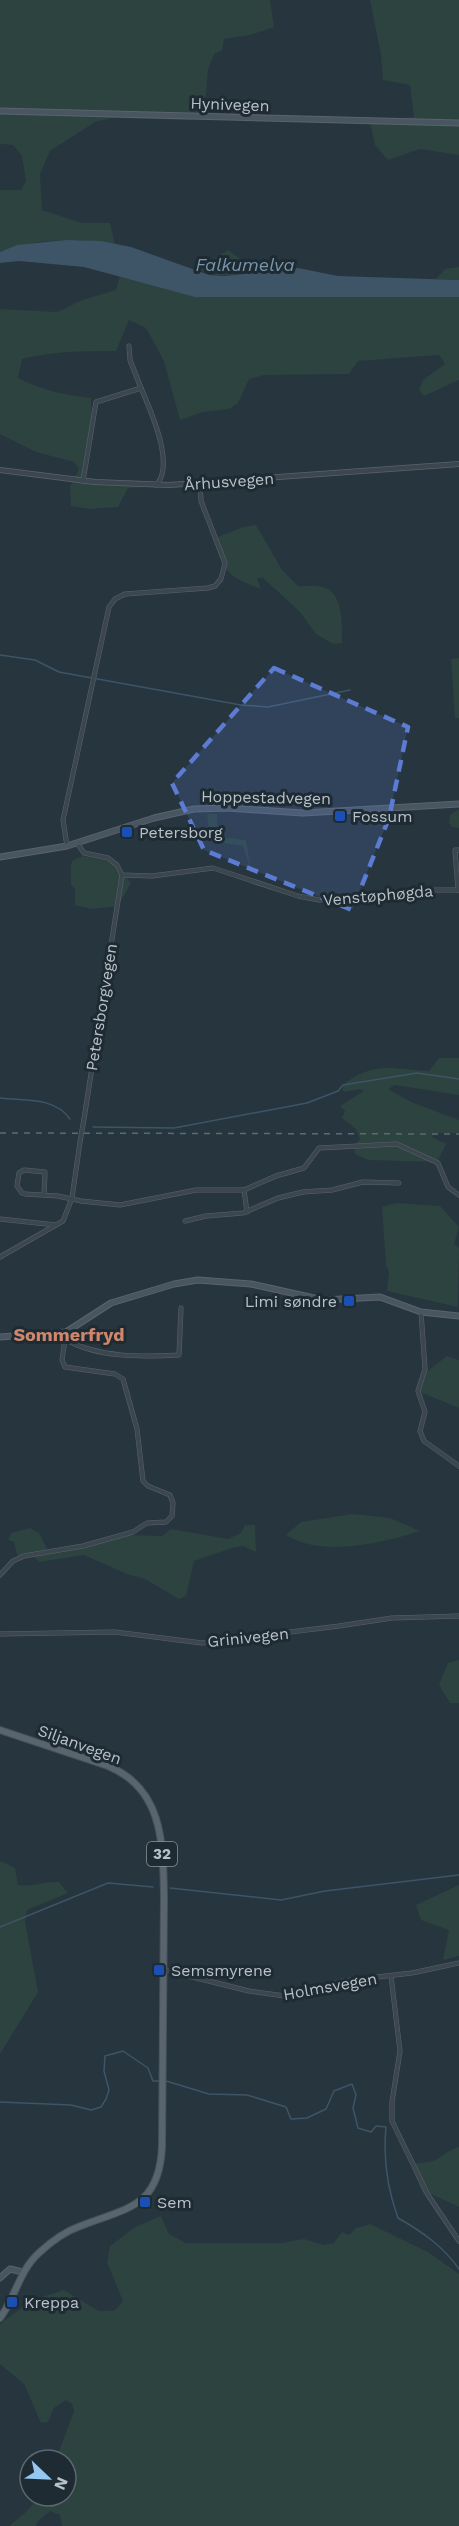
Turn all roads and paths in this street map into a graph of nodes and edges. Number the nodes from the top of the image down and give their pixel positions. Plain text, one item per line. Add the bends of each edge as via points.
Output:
1 (0, 111) edge
2 (459, 123) edge
3 (129, 346) dead end
4 (141, 388) junction
5 (459, 464) edge
6 (0, 470) edge
7 (162, 478) junction
8 (83, 481) junction
9 (200, 484) junction
10 (155, 485) junction
11 (169, 485) junction
12 (459, 804) edge
13 (77, 843) junction
14 (66, 846) junction
15 (459, 850) edge
16 (0, 857) edge
17 (122, 875) junction
18 (458, 890) edge
19 (399, 1183) dead end
20 (244, 1190) junction
21 (44, 1195) junction
22 (459, 1195) edge
23 (72, 1198) junction
24 (248, 1212) junction
25 (0, 1219) edge
26 (185, 1221) dead end
27 (57, 1226) junction
28 (0, 1257) edge
29 (181, 1308) dead end
30 (421, 1312) junction
31 (459, 1316) edge
32 (64, 1336) junction
33 (0, 1337) edge
34 (459, 1466) edge
35 (0, 1575) edge
36 (459, 1616) edge
37 (0, 1634) edge
38 (0, 1730) edge
39 (459, 1963) edge
40 (163, 1970) junction
41 (391, 1976) junction
42 (459, 2241) edge
43 (23, 2272) junction
44 (0, 2278) edge
45 (0, 2318) edge

1 - 2 main road, Hynivegen
3 - 4 street
4 - 7 street via 162,443
4 - 8 street via 99,399 94,404
5 - 9 street, Århusvegen
6 - 8 street, Århusvegen
7 - 10 street
7 - 11 street
8 - 10 street, Århusvegen
9 - 11 street, Århusvegen
9 - 14 street via 201,501 225,562 221,579 209,588 137,592 115,599 106,614 63,820
10 - 11 street, Århusvegen
12 - 13 main road, Hoppestadvegen via 303,813 195,809
13 - 14 main road, Hoppestadvegen
13 - 17 street via 84,853 113,862
14 - 16 main road, Hoppestadvegen
15 - 18 street via 455,850
17 - 18 street, Venstøphøgda via 158,876 213,868 319,900
17 - 23 street, Petersborgvegen, bridge
19 - 24 street via 363,1182 303,1192
20 - 22 street via 303,1168 319,1148 393,1143 438,1163 448,1187
20 - 23 street via 196,1190 120,1204
20 - 24 street
21 - 21 street via 20,1192 19,1173 45,1172
21 - 23 street
23 - 27 street, Petersborgvegen
24 - 26 street
25 - 27 street
27 - 28 street
29 - 32 street via 179,1355 88,1349
30 - 31 main road
30 - 32 main road via 380,1297 323,1300 251,1284 198,1280 111,1303
30 - 34 street via 425,1368 418,1391 425,1412 420,1431 424,1440
32 - 33 main road
32 - 35 street via 65,1367 115,1374 128,1387 138,1429 143,1481 170,1496 172,1516 166,1522 147,1523 129,1534 24,1556
36 - 37 street, Grinivegen via 392,1617 202,1643 115,1632
38 - 40 main road, Siljanvegen / 32 via 115,1769 142,1790 157,1821 163,1856
39 - 41 street, Holmsvegen
40 - 41 street, Holmsvegen via 285,1996 343,1981
40 - 43 main road, Siljanvegen / 32 via 158,2174 149,2191 126,2211 58,2237
41 - 42 street, Holmsvegen via 400,2051 392,2121 428,2195
43 - 44 main road via 10,2269
43 - 45 main road, 32

